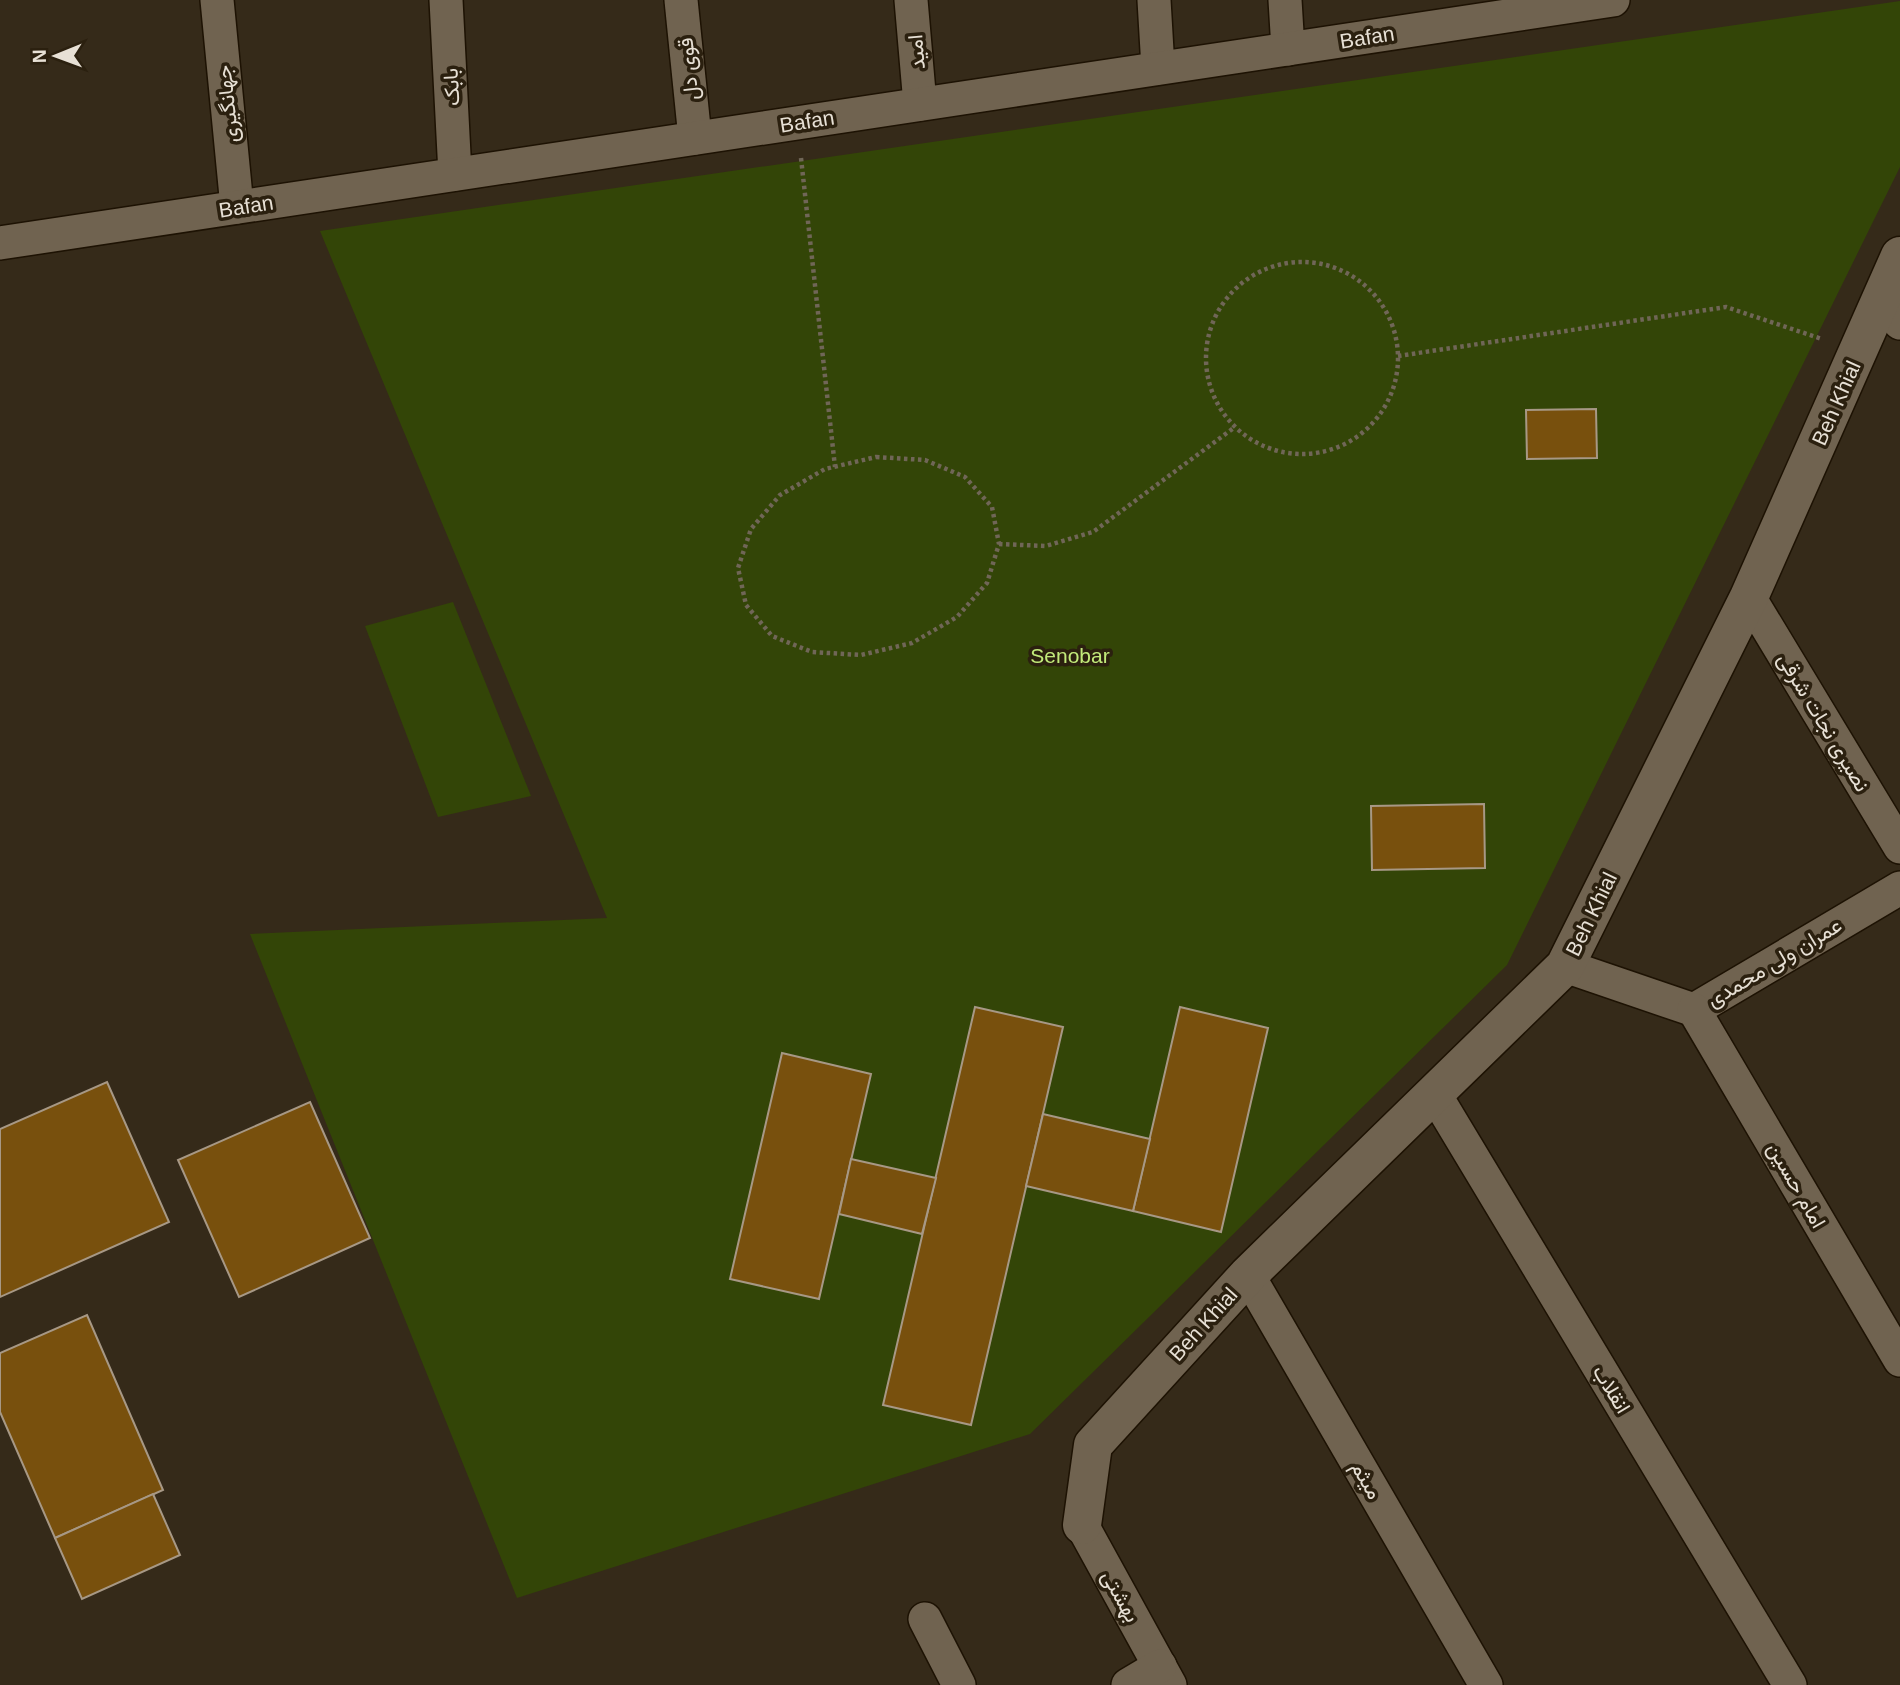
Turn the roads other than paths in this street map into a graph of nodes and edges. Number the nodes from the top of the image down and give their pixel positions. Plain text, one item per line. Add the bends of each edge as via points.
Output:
1 (217, 0) edge
2 (446, 0) edge
3 (681, 0) edge
4 (911, 0) edge
5 (1154, 0) edge
6 (1284, 0) edge
7 (1600, 1) edge
8 (1288, 49) junction
9 (1158, 68) junction
10 (920, 104) junction
11 (695, 138) junction
12 (455, 174) junction
13 (237, 207) junction
14 (0, 243) edge
15 (1900, 256) edge
16 (1892, 309) edge
17 (1749, 597) junction
18 (1900, 847) edge
19 (1900, 888) edge
20 (1565, 966) junction
21 (1694, 1010) junction
22 (1434, 1093) junction
23 (1248, 1275) junction
24 (1900, 1360) edge
25 (1082, 1525) joint
26 (925, 1619) dead end
27 (1165, 1676) edge
28 (960, 1685) edge
29 (1128, 1685) edge
30 (1486, 1685) edge
31 (1790, 1685) edge

1 - 13 street, جهانگیری
2 - 12 street, بابک
3 - 11 street, قوی دل
4 - 10 street, امید
5 - 9 street
6 - 8 street
7 - 8 street, Bafan
8 - 9 street, Bafan
9 - 10 street, Bafan
10 - 11 street, Bafan
11 - 12 street, Bafan
12 - 13 street, Bafan
13 - 14 street, Bafan
15 - 16 street, Beh Khial
16 - 17 street, Beh Khial via 1859,352
17 - 18 street, نصیری نجات شرقی
17 - 20 street, Beh Khial
19 - 21 street, عمران ولی محمدی
20 - 21 street, عمران ولی محمدی
20 - 22 street, Beh Khial
21 - 24 street, امام حسین
22 - 23 street, Beh Khial
22 - 31 street, انقلاب
23 - 25 street, Beh Khial via 1093,1445
23 - 30 street, میثم
25 - 27 street, بهشتی
26 - 28 street
27 - 29 street, بهشتی

